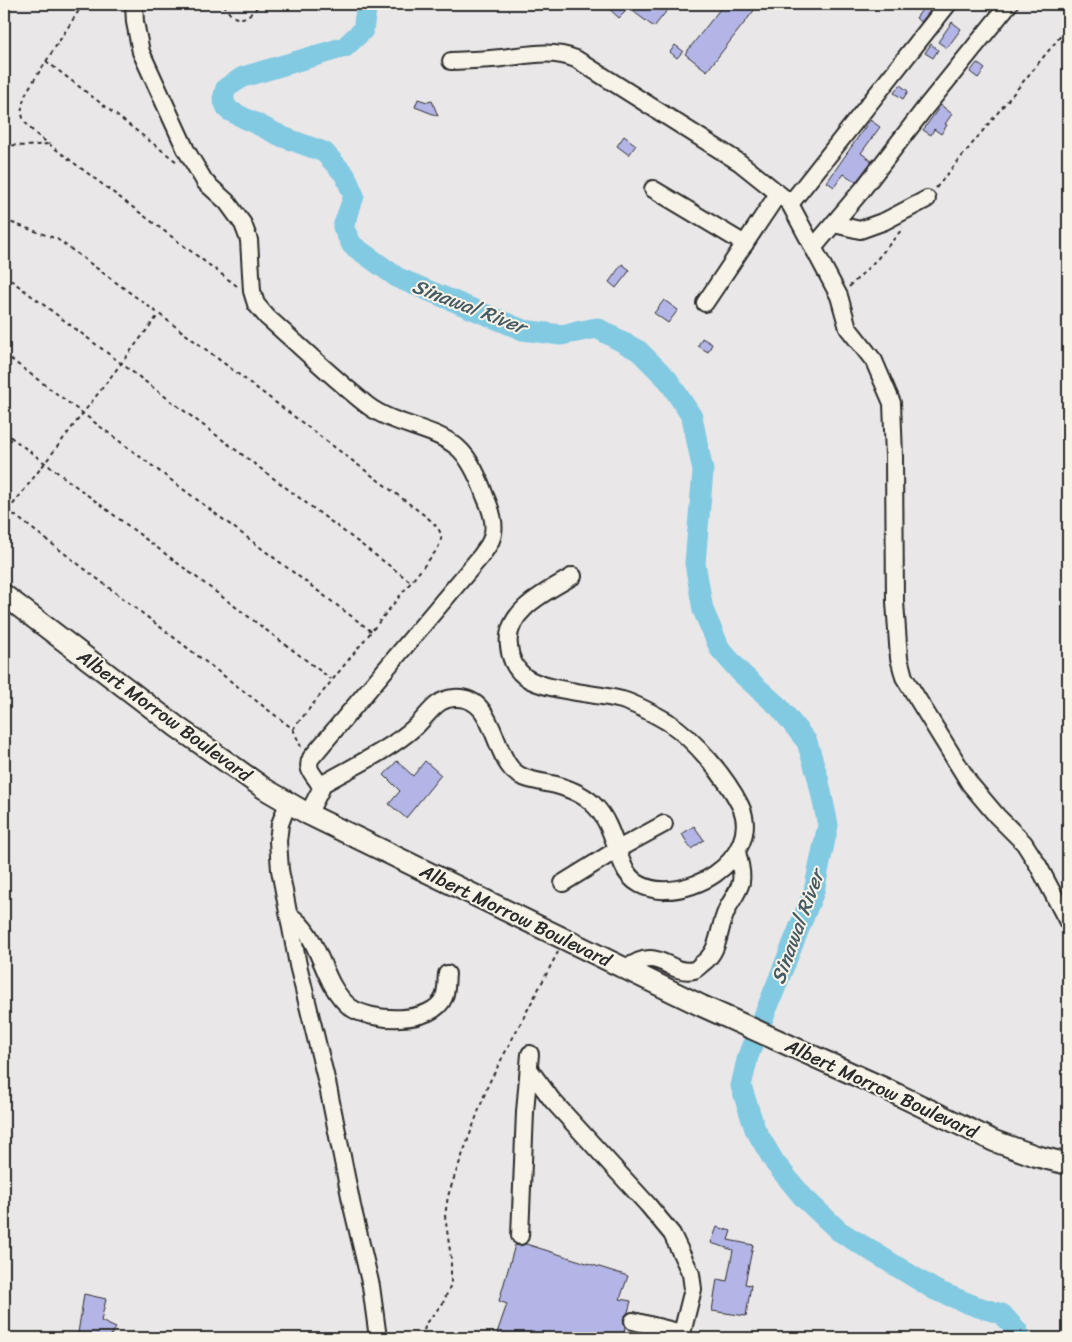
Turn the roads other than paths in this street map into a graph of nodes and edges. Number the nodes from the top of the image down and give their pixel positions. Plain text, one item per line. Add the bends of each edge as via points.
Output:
1 (134, 4) edge
2 (948, 4) edge
3 (1009, 4) edge
4 (451, 61) dead end
5 (653, 189) dead end
6 (784, 199) junction
7 (927, 199) road end
8 (834, 224) junction
9 (745, 244) junction
10 (813, 248) junction
11 (705, 304) dead end
12 (573, 576) dead end
13 (4, 595) edge
14 (321, 785) junction
15 (288, 803) junction
16 (308, 814) junction
17 (664, 824) dead end
18 (618, 849) junction
19 (737, 852) junction
20 (563, 883) dead end
21 (288, 915) junction
22 (1068, 922) edge
23 (626, 969) junction
24 (447, 974) dead end
25 (1068, 1164) edge
26 (520, 1236) dead end
27 (633, 1321) dead end
28 (683, 1335) edge
29 (378, 1338) edge

1 - 14 street via 141,52 186,150 205,182 227,202 249,240 256,304 368,406 457,448 478,476 489,505 492,540 309,762 310,770
2 - 6 street
3 - 8 street
4 - 6 street via 542,52 576,59 723,152
5 - 9 street
6 - 9 street
6 - 10 street
7 - 8 street via 860,230
8 - 10 street
9 - 11 street
10 - 22 street via 838,296 848,328 874,361 892,404 895,602 899,658 904,677 970,784 1024,843
12 - 19 street via 522,610 511,627 508,643 511,661 523,676 538,684 624,701 668,722 701,752 736,798 745,816 744,836
13 - 15 main road, Albert Morrow Boulevard via 177,727
14 - 16 street
14 - 18 street via 385,748 416,726 442,700 463,698 486,715 498,747 511,769 532,781 581,794 597,807
15 - 16 main road, Albert Morrow Boulevard
15 - 21 street via 278,841
16 - 23 main road, Albert Morrow Boulevard
17 - 18 street
18 - 19 street via 630,877 642,886 662,891 713,876
18 - 20 street
19 - 23 street via 741,868 737,895 722,920 716,949 706,961 694,970 682,970 655,959 644,959
21 - 24 street via 302,926 311,940 336,991 350,1007 368,1015 389,1019 432,1011 445,996
21 - 29 street via 372,1286
23 - 25 main road, Albert Morrow Boulevard via 994,1141
26 - 28 street via 529,1061 552,1100 672,1234 691,1274 693,1289
27 - 28 street

